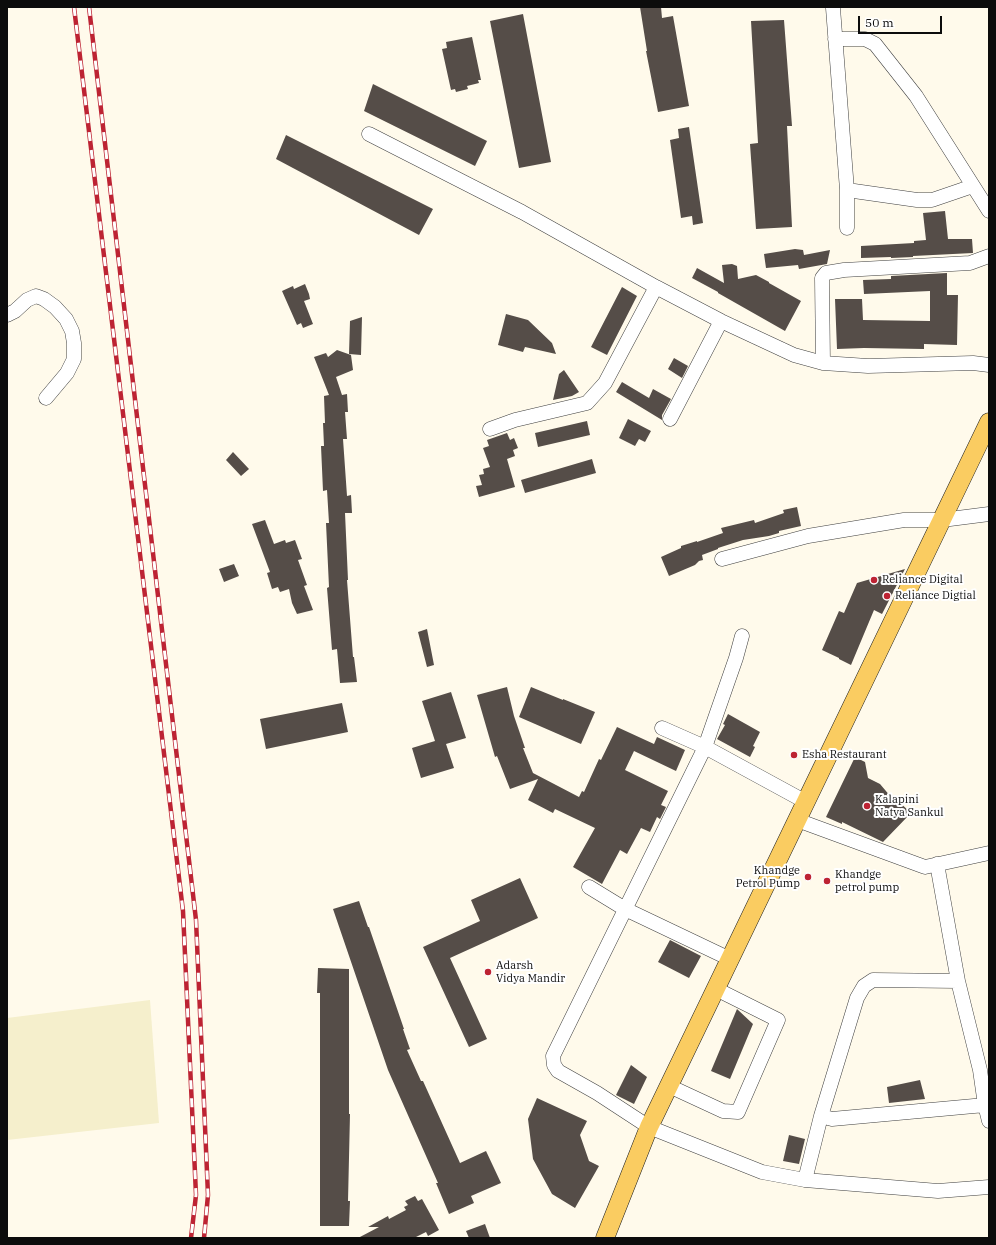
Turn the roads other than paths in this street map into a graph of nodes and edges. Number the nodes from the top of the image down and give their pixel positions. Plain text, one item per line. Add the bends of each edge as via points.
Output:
1 (833, 8) edge
2 (835, 39) junction
3 (369, 134) dead end
4 (973, 186) junction
5 (848, 190) junction
6 (989, 211) edge
7 (847, 228) dead end
8 (989, 256) edge
9 (656, 287) junction
10 (7, 315) edge
11 (721, 321) junction
12 (824, 363) junction
13 (989, 365) edge
14 (46, 398) dead end
15 (670, 419) dead end
16 (989, 422) edge
17 (490, 429) dead end
18 (989, 514) edge
19 (942, 520) junction
20 (722, 559) dead end
21 (742, 636) dead end
22 (662, 728) dead end
23 (705, 747) junction
24 (806, 802) junction
25 (797, 820) junction
26 (989, 853) edge
27 (937, 864) junction
28 (589, 887) dead end
29 (625, 909) junction
30 (730, 959) junction
31 (958, 981) junction
32 (716, 989) junction
33 (669, 1086) junction
34 (985, 1105) junction
35 (821, 1116) junction
36 (989, 1121) edge
37 (649, 1127) junction
38 (805, 1180) junction
39 (989, 1187) edge
40 (605, 1238) edge

1 - 2 street
2 - 4 street via 865,38 875,44 916,96
2 - 5 street
3 - 9 street via 522,212
4 - 5 street via 932,200
4 - 6 street
5 - 7 street
8 - 12 street via 970,264 826,273 822,278
9 - 11 street
9 - 17 street via 605,383 588,403 515,420
10 - 14 street via 36,296 55,307 66,319 72,331 74,359 67,373
11 - 12 street via 794,355
11 - 15 street
12 - 13 street via 868,366 973,363
16 - 19 main road
18 - 19 street
19 - 20 street via 904,520 808,536
19 - 24 main road
21 - 23 street
22 - 23 street
23 - 24 street
23 - 29 street
24 - 25 main road
25 - 27 street via 925,867
25 - 30 main road
26 - 27 street
27 - 31 street
28 - 29 street
29 - 30 street
29 - 37 street via 553,1056 558,1071 598,1093
30 - 32 main road
31 - 34 street via 980,1070
31 - 35 street via 873,980 864,986 857,998
32 - 33 main road
32 - 33 street via 778,1020 738,1112 723,1111
33 - 37 main road
34 - 35 street via 832,1119
34 - 36 street
35 - 38 street
37 - 38 street via 762,1172
37 - 40 main road
38 - 39 street via 938,1191

